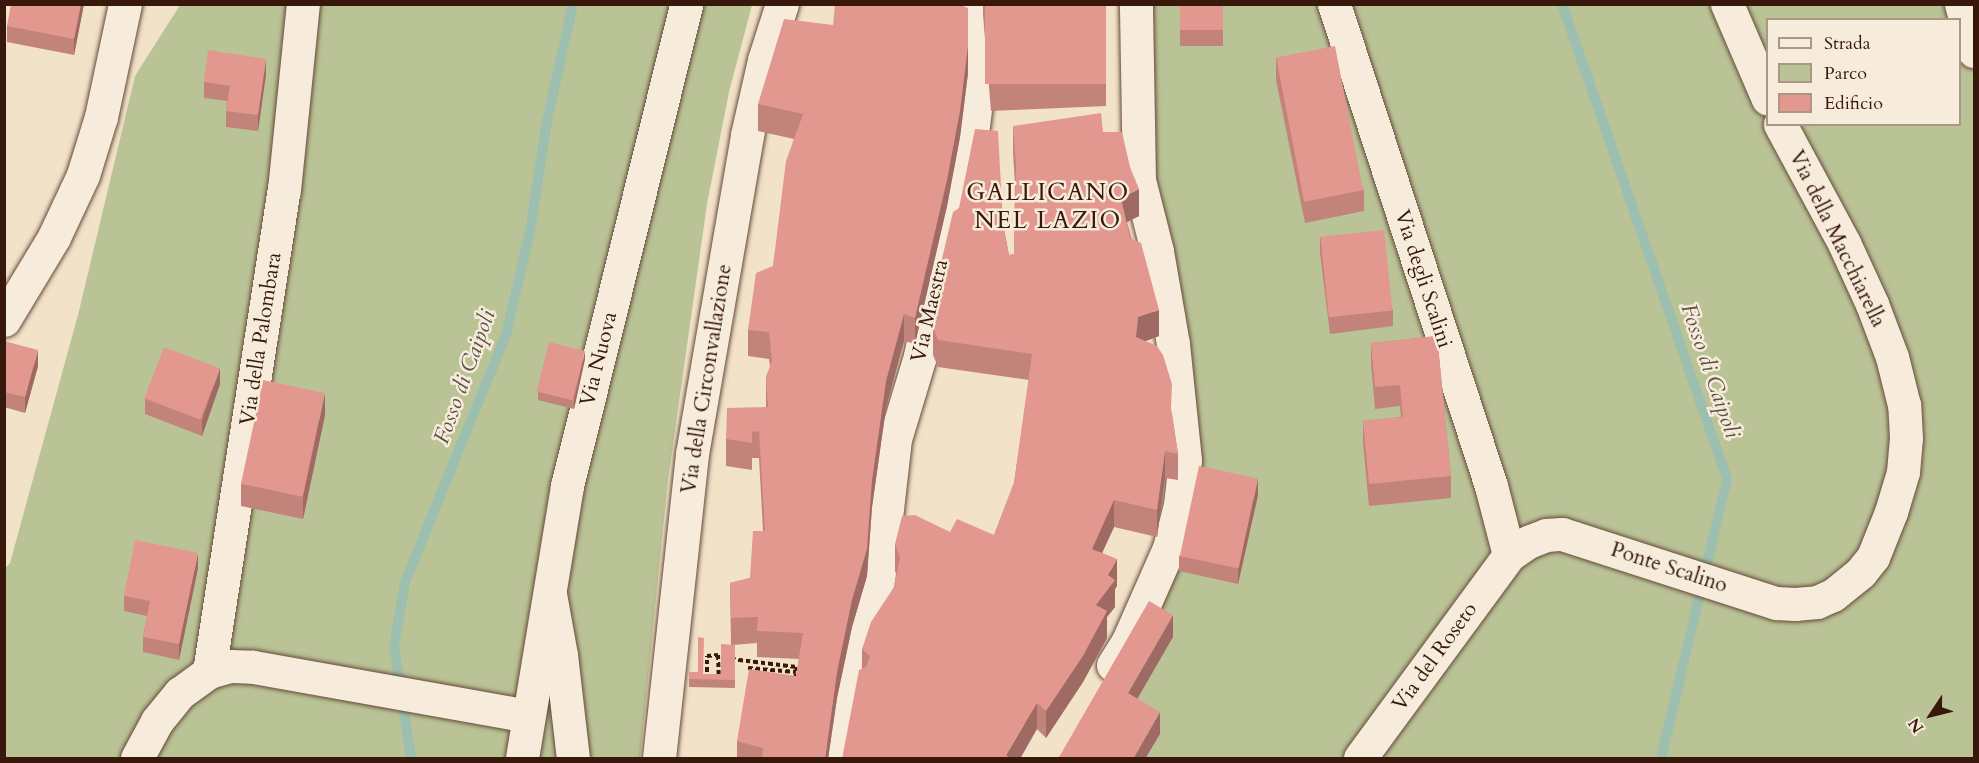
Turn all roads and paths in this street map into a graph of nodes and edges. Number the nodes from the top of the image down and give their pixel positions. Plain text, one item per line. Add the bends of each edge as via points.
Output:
1 (125, 4) edge
2 (303, 4) edge
3 (686, 4) edge
4 (782, 4) edge
5 (979, 4) edge
6 (1137, 4) edge
7 (1334, 4) edge
8 (1727, 4) edge
9 (1961, 4) edge
10 (1974, 51) edge
11 (1766, 97) edge
12 (1781, 126) edge
13 (4, 320) edge
14 (1509, 555) junction
15 (550, 591) junction
16 (1776, 603) joint
17 (718, 660) junction
18 (748, 668) edge
19 (209, 672) junction
20 (748, 674) edge
21 (796, 675) junction
22 (785, 683) edge
23 (1100, 688) edge
24 (528, 716) junction
25 (137, 759) edge
26 (522, 759) edge
27 (573, 759) edge
28 (659, 759) edge
29 (837, 759) edge
30 (1360, 759) edge

1 - 13 street via 99,127 81,182 54,237
2 - 19 street, Via della Palombara via 284,190
3 - 15 street, Via Nuova via 567,486
4 - 28 street, Via della Circonvallazione via 747,135 692,454
5 - 29 street, Via Maestra via 978,86 970,150 920,356 895,439 878,588 846,708
6 - 23 street via 1139,180 1157,251 1173,344 1184,481 1176,525 1160,571 1128,640
7 - 14 street, Via degli Scalini via 1491,486
8 - 11 street
9 - 10 street
12 - 16 street, Via della Macchiarella via 1844,243 1882,329 1904,405 1906,438 1903,472 1891,512 1880,541 1861,572 1833,595 1816,602
14 - 16 street, Ponte Scalino via 1528,542 1562,534
14 - 30 street, Via del Roseto
15 - 24 street, Via Nuova
15 - 27 street
17 - 17 path via 718,655 707,656 707,679 719,679
17 - 21 path via 797,667
18 - 21 path
19 - 24 street via 230,666 253,667
19 - 25 street via 171,702
20 - 21 path
21 - 22 path via 794,686
24 - 26 street

